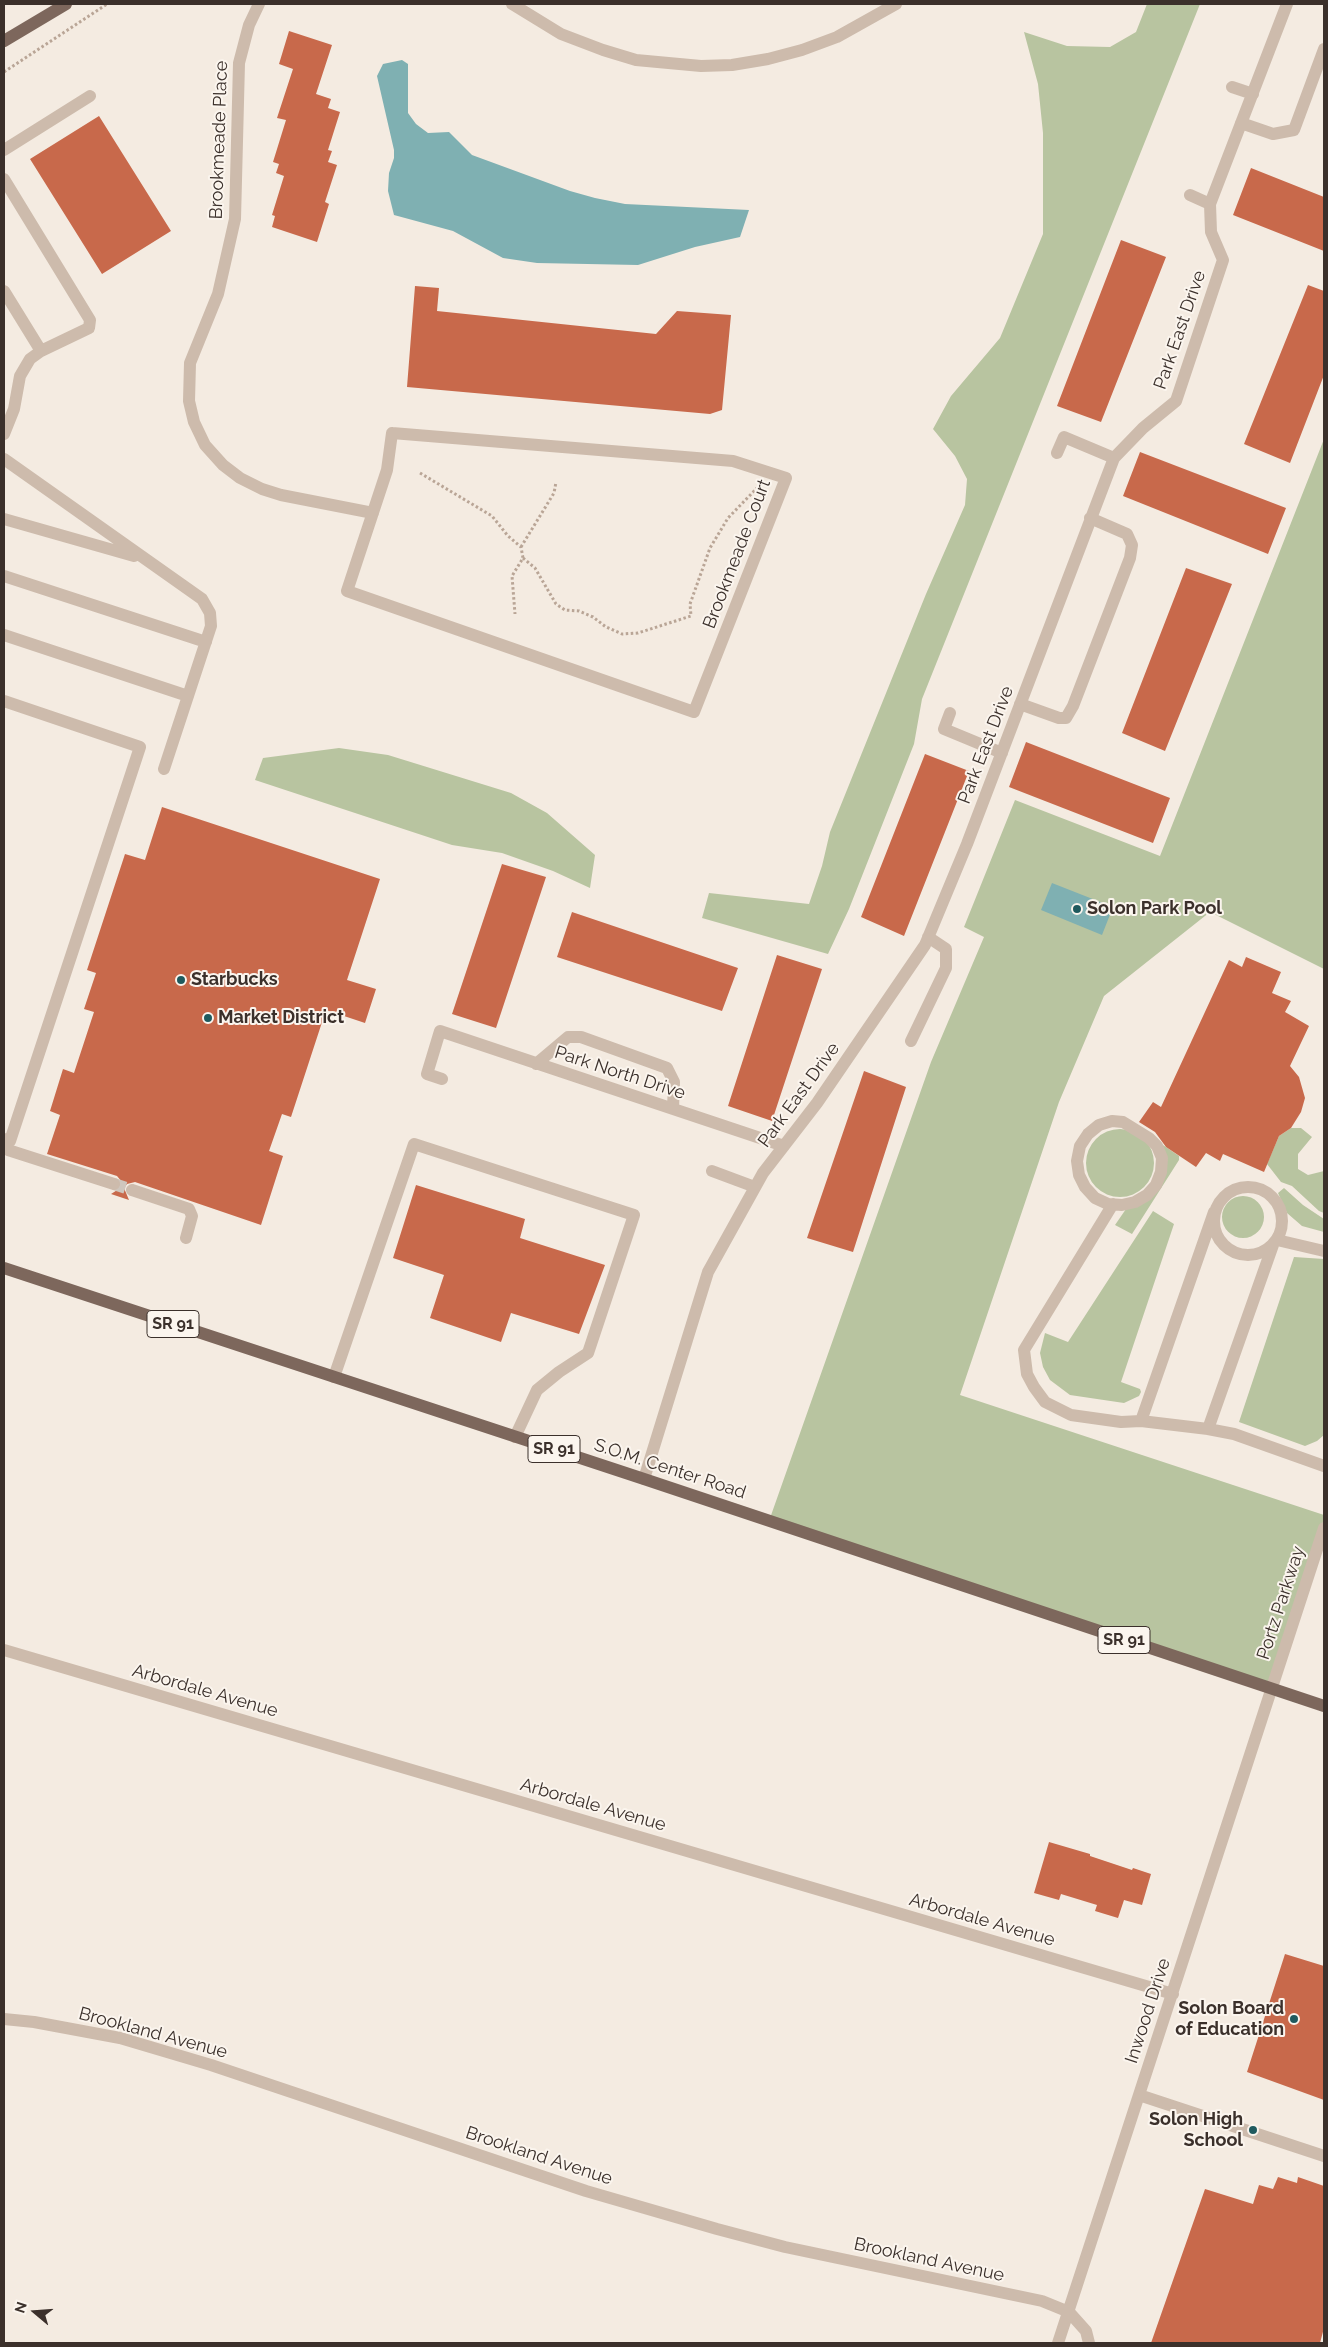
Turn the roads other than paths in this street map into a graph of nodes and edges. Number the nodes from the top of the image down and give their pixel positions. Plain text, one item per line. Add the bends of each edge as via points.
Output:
1 (66, 4) edge
2 (259, 4) edge
3 (512, 4) edge
4 (896, 4) edge
5 (1287, 4) edge
6 (4, 42) edge
7 (1324, 49) edge
8 (1232, 87) dead end
9 (1253, 94) junction
10 (90, 96) dead end
11 (1241, 123) junction
12 (4, 150) edge
13 (4, 179) edge
14 (1190, 195) dead end
15 (1210, 204) junction
16 (4, 291) edge
17 (41, 351) junction
18 (4, 434) edge
19 (1057, 453) dead end
20 (1114, 458) junction
21 (4, 459) edge
22 (373, 513) junction
23 (1090, 518) junction
24 (4, 519) edge
25 (142, 558) junction
26 (4, 576) edge
27 (4, 635) edge
28 (206, 642) junction
29 (188, 696) junction
30 (4, 701) edge
31 (1020, 704) junction
32 (950, 713) dead end
33 (1002, 752) junction
34 (164, 770) dead end
35 (928, 937) junction
36 (911, 1041) dead end
37 (536, 1064) junction
38 (442, 1079) dead end
39 (672, 1109) junction
40 (6, 1145) edge
41 (784, 1146) junction
42 (712, 1171) dead end
43 (114, 1184) tunnel mouth
44 (755, 1187) junction
45 (132, 1190) tunnel mouth
46 (1113, 1204) junction
47 (1214, 1212) junction
48 (186, 1238) dead end
49 (1275, 1242) junction
50 (1324, 1252) edge
51 (4, 1268) edge
52 (334, 1377) junction
53 (1141, 1421) junction
54 (1208, 1429) junction
55 (515, 1437) junction
56 (1324, 1466) edge
57 (644, 1479) junction
58 (1324, 1528) edge
59 (4, 1650) edge
60 (1271, 1689) junction
61 (1324, 1706) edge
62 (1172, 1994) junction
63 (4, 2019) edge
64 (1139, 2095) junction
65 (1324, 2156) edge
66 (1069, 2312) junction
67 (1058, 2343) edge
68 (1089, 2343) edge

1 - 6 main road
2 - 22 street, Brookmeade Place via 249,25 239,63 235,219 218,294 190,363 189,401 205,445 223,465 245,481 281,495
3 - 4 street via 562,34 611,53 655,62 701,66 732,65 802,50 837,37
5 - 9 street, Park East Drive
7 - 11 street via 1294,130 1273,134
8 - 9 street
9 - 11 street, Park East Drive
10 - 12 street
11 - 15 street, Park East Drive
13 - 17 street via 90,320 89,328
14 - 15 street
15 - 20 street, Park East Drive via 1211,232 1223,260 1176,400
16 - 17 street
17 - 18 street via 30,359 20,376 14,409
19 - 20 street via 1064,438
20 - 23 street, Park East Drive
21 - 25 street
22 - 22 street, Brookmeade Court via 387,470 392,433 733,461 786,478 694,712 347,591
23 - 31 street, Park East Drive
23 - 31 street via 1127,534 1132,545 1130,558 1066,718
24 - 25 street
25 - 28 street via 202,600 210,613 211,626
26 - 28 street
27 - 29 street
28 - 29 street
29 - 34 street
30 - 40 street via 140,747 10,1141
31 - 33 street, Park East Drive
32 - 33 street via 944,729
33 - 35 street, Park East Drive
35 - 36 street via 946,948 946,968
35 - 41 street, Park East Drive via 848,1059
37 - 38 street, Park North Drive via 440,1031 427,1074
37 - 39 street, Park North Drive
37 - 39 street via 568,1037 581,1037 667,1068 674,1082
39 - 41 street, Park North Drive
40 - 43 street
41 - 44 street, Park East Drive
42 - 44 street
44 - 57 street, Park East Drive via 708,1272
45 - 48 street via 189,1209 192,1216
46 - 46 street via 1095,1198 1085,1187 1077,1160 1080,1146 1088,1134 1099,1125 1112,1121 1123,1122 1149,1138 1162,1158 1156,1185 1147,1195 1135,1202
46 - 53 street via 1024,1350 1028,1374 1045,1402 1071,1415 1121,1422
47 - 49 street via 1214,1227 1219,1241 1231,1251 1245,1256 1260,1253
47 - 49 street via 1230,1191 1243,1186 1256,1187 1277,1202 1282,1215 1282,1228
47 - 53 street
49 - 50 street
49 - 54 street
51 - 52 main road, S.O.M. Center Road / SR 91
52 - 55 main road, S.O.M. Center Road / SR 91
52 - 55 street via 414,1144 634,1215 588,1354 537,1390
53 - 54 street
54 - 56 street via 1234,1434
55 - 57 main road, S.O.M. Center Road / SR 91
57 - 60 main road, S.O.M. Center Road / SR 91
58 - 60 street, Portz Parkway
59 - 62 street, Arbordale Avenue
60 - 61 main road, S.O.M. Center Road / SR 91
60 - 62 street, Inwood Drive
62 - 64 street, Inwood Drive
63 - 66 street, Brookland Avenue via 120,2038 211,2065 586,2191 717,2230 1042,2301
64 - 65 street
64 - 66 street, Inwood Drive
66 - 67 street, Inwood Drive
66 - 68 street via 1086,2331

